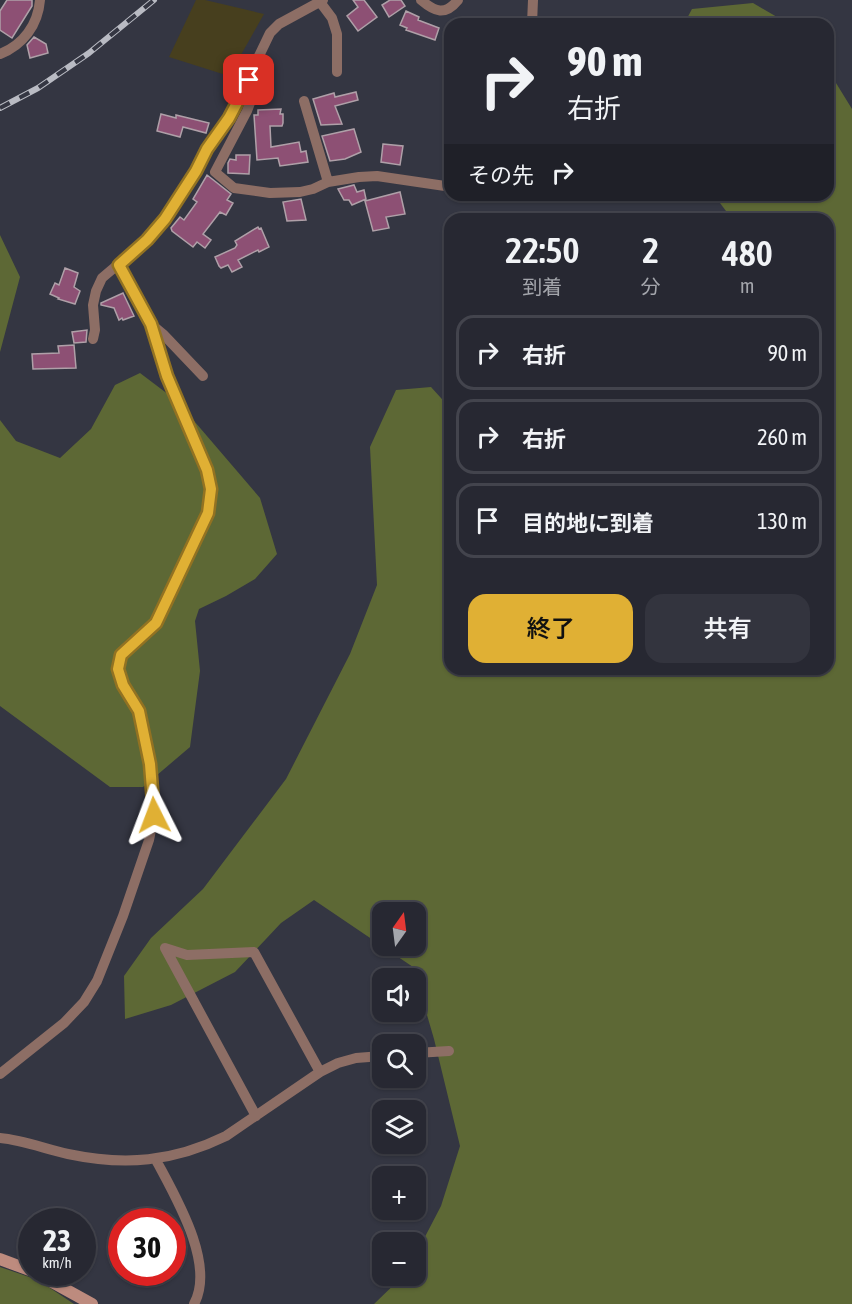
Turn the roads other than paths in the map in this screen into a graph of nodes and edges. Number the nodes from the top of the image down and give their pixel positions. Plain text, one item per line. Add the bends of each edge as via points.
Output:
1 (40, 0) edge
2 (421, 0) edge
3 (458, 0) edge
4 (533, 0) edge
5 (322, 1) edge
6 (532, 18) edge
7 (0, 54) edge
8 (255, 62) junction
9 (337, 72) dead end
10 (304, 101) dead end
11 (328, 182) junction
12 (444, 186) edge
13 (119, 265) junction
14 (151, 324) junction
15 (93, 339) dead end
16 (203, 376) dead end
17 (449, 1051) dead end
18 (426, 1052) edge
19 (372, 1057) edge
20 (320, 1072) junction
21 (0, 1074) edge
22 (256, 1116) junction
23 (0, 1138) edge
24 (156, 1160) junction
25 (0, 1259) edge
26 (18, 1266) edge
27 (60, 1286) edge
28 (92, 1304) edge
29 (194, 1304) edge

1 - 7 street via 28,34
2 - 3 street via 442,11 451,9
4 - 6 street
5 - 8 street via 279,24
5 - 9 street via 337,34
8 - 11 street via 256,87 215,172 234,188 270,193 300,192
8 - 13 street via 229,118 165,219
10 - 11 street
11 - 12 street via 377,176
13 - 14 street
13 - 15 street via 102,278 96,291
14 - 16 street
14 - 21 street via 211,489 208,513 156,623 121,655 118,669 139,711 150,764 154,815 149,840 123,916 89,995 64,1023
17 - 18 street
19 - 20 street via 347,1061
20 - 22 street
20 - 22 street via 254,952 187,955 165,948
22 - 24 street via 212,1143
23 - 24 street via 95,1159
24 - 29 street via 195,1244 200,1293
25 - 26 street
27 - 28 street

